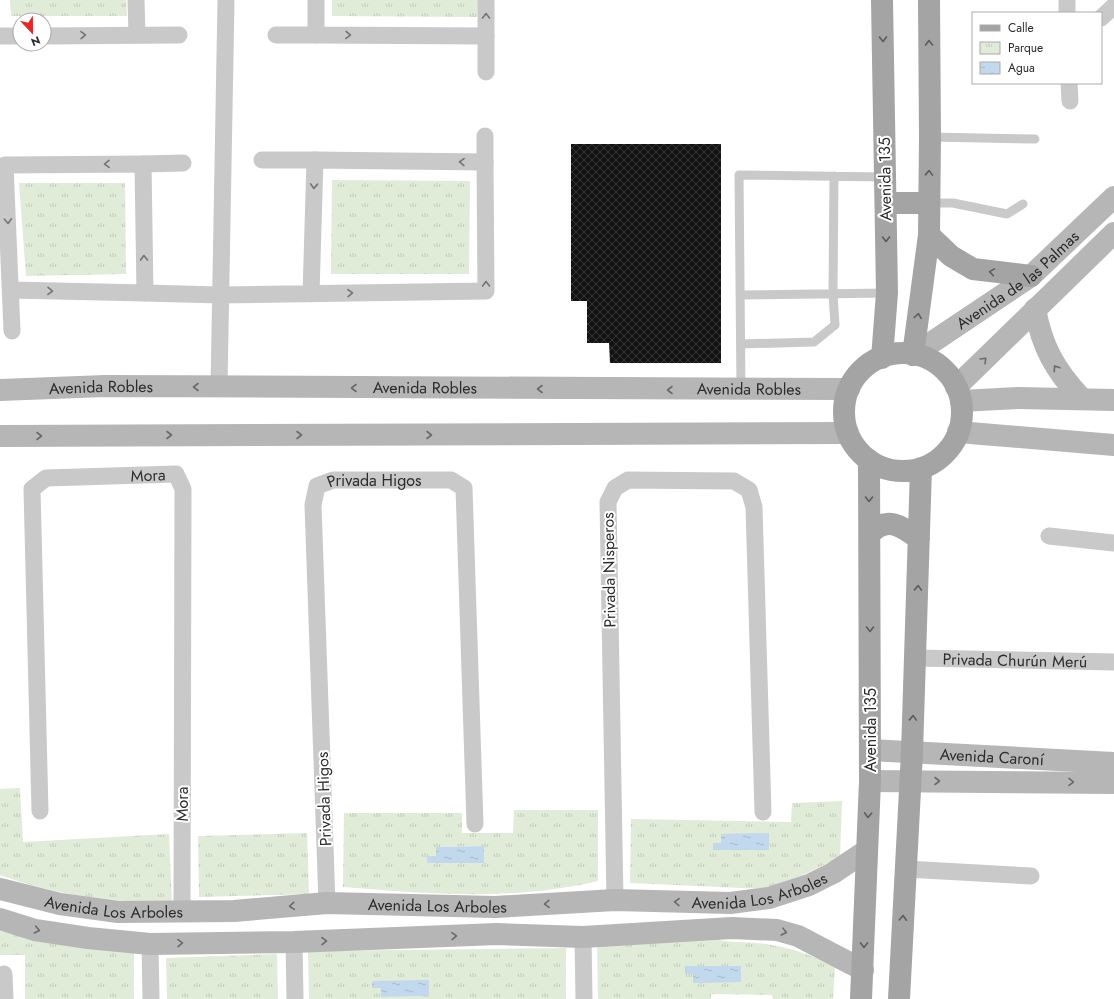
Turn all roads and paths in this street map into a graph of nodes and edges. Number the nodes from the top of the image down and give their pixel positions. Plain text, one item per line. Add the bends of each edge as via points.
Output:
1 (136, 0) edge
2 (226, 0) edge
3 (316, 0) edge
4 (486, 0) edge
5 (882, 0) edge
6 (928, 0) edge
7 (1067, 0) edge
8 (1114, 6) edge
9 (1067, 12) edge
10 (1102, 17) edge
11 (137, 34) junction
12 (179, 35) dead end
13 (276, 35) dead end
14 (316, 35) junction
15 (0, 36) edge
16 (12, 36) edge
17 (52, 36) edge
18 (486, 36) junction
19 (486, 72) dead end
20 (1069, 84) edge
21 (1070, 101) dead end
22 (485, 136) dead end
23 (930, 137) junction
24 (1035, 139) dead end
25 (262, 160) dead end
26 (315, 160) junction
27 (485, 162) junction
28 (183, 163) dead end
29 (143, 164) junction
30 (2, 165) edge
31 (834, 176) junction
32 (885, 177) junction
33 (1114, 197) edge
34 (886, 203) junction
35 (928, 203) junction
36 (1023, 204) dead end
37 (1078, 231) junction
38 (1114, 233) edge
39 (929, 235) junction
40 (1098, 249) junction
41 (1047, 261) junction
42 (1031, 276) junction
43 (1065, 280) junction
44 (11, 290) junction
45 (145, 293) junction
46 (887, 293) junction
47 (311, 294) junction
48 (833, 294) junction
49 (220, 295) junction
50 (740, 295) junction
51 (1035, 309) junction
52 (12, 331) dead end
53 (740, 344) junction
54 (913, 354) junction
55 (882, 358) junction
56 (220, 387) junction
57 (849, 389) junction
58 (0, 390) edge
59 (741, 390) junction
60 (958, 394) junction
61 (1081, 398) junction
62 (1114, 400) edge
63 (958, 432) junction
64 (848, 433) junction
65 (0, 436) edge
66 (1114, 445) edge
67 (869, 460) junction
68 (921, 468) junction
69 (870, 534) junction
70 (1049, 536) dead end
71 (919, 539) junction
72 (1114, 543) edge
73 (916, 658) junction
74 (1114, 662) edge
75 (870, 750) junction
76 (912, 752) junction
77 (1114, 763) edge
78 (870, 780) junction
79 (911, 781) junction
80 (1114, 783) edge
81 (40, 811) dead end
82 (763, 812) dead end
83 (475, 824) dead end
84 (866, 851) junction
85 (906, 869) junction
86 (1031, 876) dead end
87 (0, 888) edge
88 (615, 900) junction
89 (751, 901) junction
90 (328, 903) junction
91 (495, 908) junction
92 (182, 910) junction
93 (234, 911) junction
94 (0, 919) edge
95 (752, 930) junction
96 (497, 934) junction
97 (582, 937) junction
98 (233, 942) junction
99 (294, 942) junction
100 (150, 944) junction
101 (863, 970) junction
102 (4, 974) dead end
103 (5, 999) edge
104 (151, 999) edge
105 (295, 999) edge
106 (584, 999) edge
107 (861, 999) edge
108 (899, 999) edge

1 - 11 street
2 - 49 street
3 - 14 street
18 -> 4 street
5 -> 32 main road, Avenida 135
23 -> 6 main road
7 - 9 street
8 - 10 street
11 - 12 street
17 -> 11 street
13 - 14 street
14 -> 18 street
15 - 16 street
18 - 19 street
20 - 21 street
22 - 27 street
23 - 24 lane
35 -> 23 main road
25 - 26 street
27 -> 26 street
26 -> 47 street
47 -> 27 street via 486,291
28 - 29 street
29 -> 30 street
45 -> 29 street
30 -> 44 street
31 - 32 lane
31 - 48 lane
31 - 50 lane via 739,175
32 - 34 main road, Avenida 135
33 - 37 street, Avenida de las Palmas
34 - 35 main road
34 -> 46 main road, Avenida 135
35 - 36 lane via 953,204 1007,214
35 - 39 main road
37 - 40 street
37 - 41 street, Avenida de las Palmas
38 - 40 street, Avenida de las Palmas
42 -> 39 main road via 973,269 951,256
54 -> 39 main road
40 - 43 street, Avenida de las Palmas
41 - 42 street, Avenida de las Palmas
41 - 43 street
42 - 54 street, Avenida de las Palmas
43 - 51 street, Avenida de las Palmas
44 -> 45 street
44 - 52 street
45 - 49 street
46 - 48 lane
46 - 55 main road, Avenida 135
47 - 49 street
48 - 50 lane
48 - 53 lane via 835,325 814,342
49 - 56 street
50 - 53 lane
60 -> 51 street, Avenida de las Palmas
61 -> 51 street via 1063,379 1050,358 1040,334
53 - 59 lane
54 - 55 main road via 897,354
54 - 60 main road via 936,363 948,374
55 - 57 main road via 862,370
56 -> 58 street, Avenida Robles via 105,386
59 -> 56 street, Avenida Robles
57 - 59 street, Avenida Robles
57 - 64 main road via 844,412
60 - 61 street
60 - 63 main road via 962,413
61 - 62 street
63 - 66 street
63 - 68 main road via 942,456
65 -> 64 street
64 - 67 main road via 857,448
67 - 68 main road via 881,467 894,470 908,471
67 -> 69 main road, Avenida 135
68 - 71 main road
69 - 71 main road via 876,526 893,523
69 -> 75 main road, Avenida 135
70 - 72 street
73 -> 71 main road
73 - 74 street, Privada Churún Merú
76 -> 73 main road
75 - 76 street, Avenida Caroní
75 - 78 main road, Avenida 135
76 - 77 street, Avenida Caroní
76 - 79 main road
78 - 79 street, Avenida Caroní
78 -> 84 main road, Avenida 135
79 -> 80 street, Avenida Caroní
79 - 85 main road
81 - 92 street, Mora via 32,489 46,478 176,474 182,489
82 - 88 street, Privada Nisperos via 754,507 749,490 734,481 628,480 615,488 608,502
83 - 90 street, Privada Higos via 464,488 451,480 333,480 317,486 312,505
84 - 89 street, Avenida Los Arboles via 809,885
84 -> 101 main road, Avenida 135
85 - 86 street
108 -> 85 main road
87 - 92 street, Avenida Los Arboles via 60,904 118,912
89 -> 88 street, Avenida Los Arboles via 730,903
88 -> 91 street, Avenida Los Arboles
89 - 95 street
90 - 91 street, Avenida Los Arboles
90 -> 93 street, Avenida Los Arboles
91 - 96 street
92 - 93 street, Avenida Los Arboles
93 - 98 street
94 -> 100 street, Avenida Los Arboles via 35,930
95 - 97 street, Avenida Los Arboles via 732,928
95 -> 101 street, Avenida Los Arboles via 777,930 798,936
96 - 97 street, Avenida Los Arboles
99 -> 96 street, Avenida Los Arboles
97 - 106 street
98 - 99 street, Avenida Los Arboles
100 -> 98 street, Avenida Los Arboles
99 - 105 street
100 - 104 street
101 - 107 main road, Avenida 135
102 - 103 street

